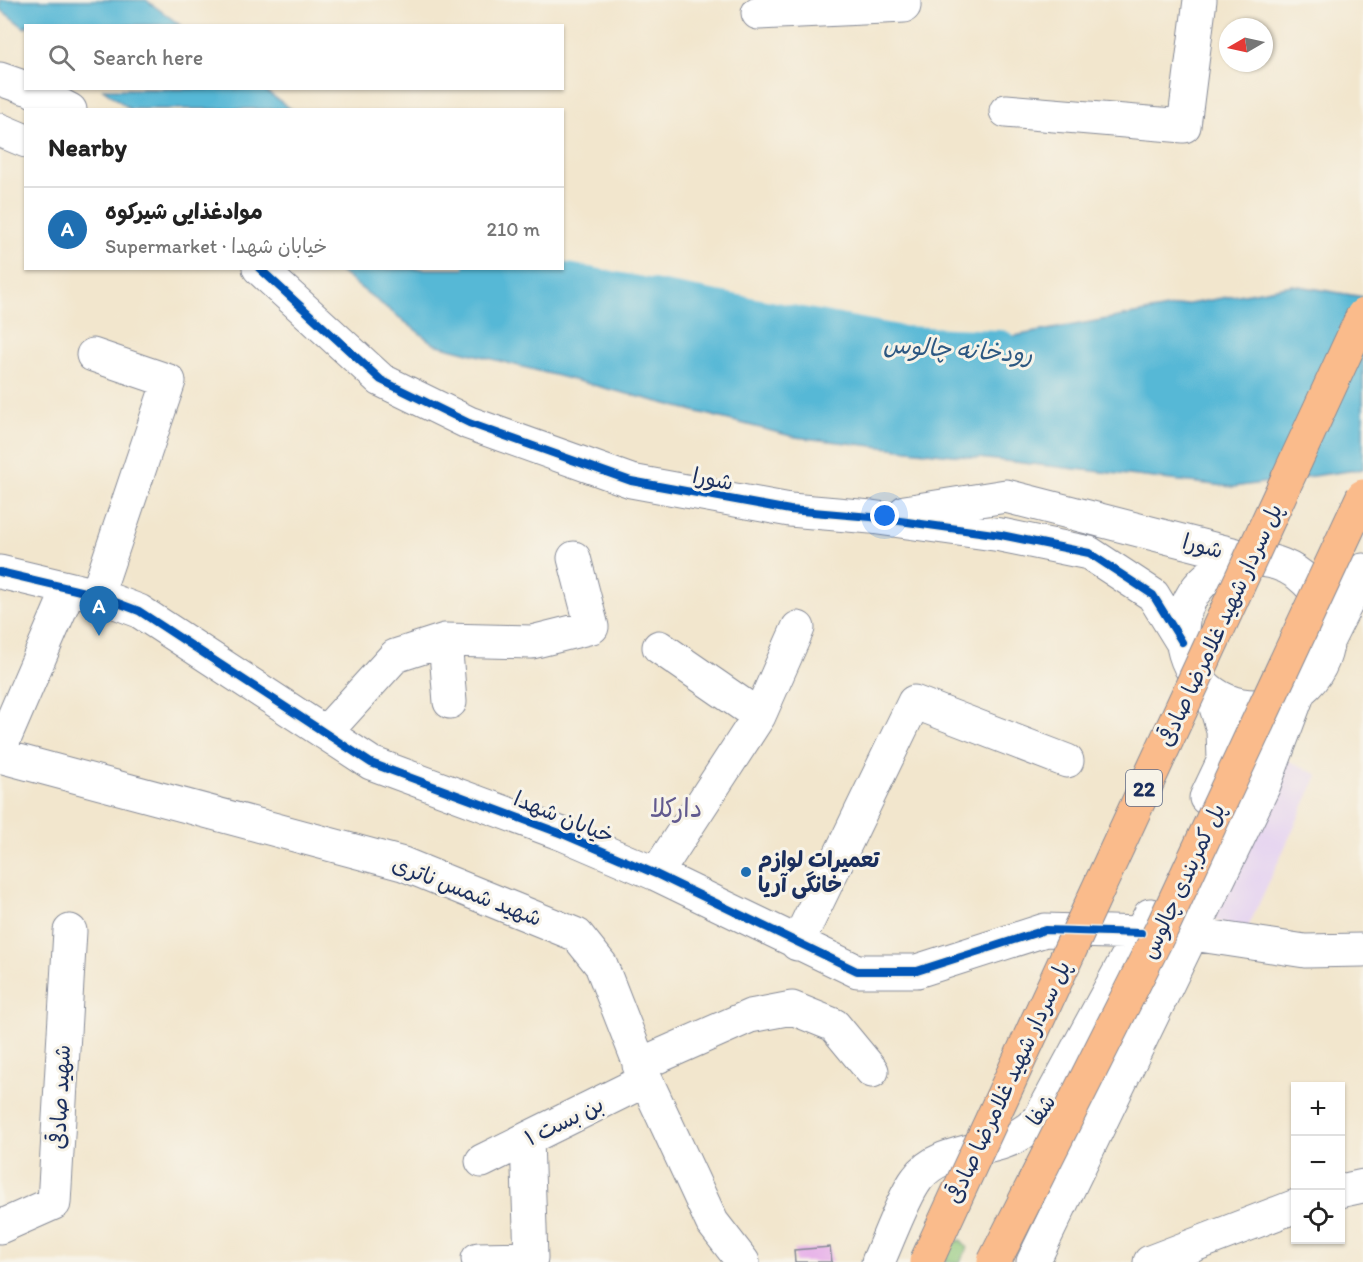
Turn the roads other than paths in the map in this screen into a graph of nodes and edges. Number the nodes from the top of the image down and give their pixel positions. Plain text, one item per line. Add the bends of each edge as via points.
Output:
1 (904, 0) edge
2 (1200, 0) edge
3 (758, 13) dead end
4 (0, 79) edge
5 (24, 87) edge
6 (31, 90) edge
7 (66, 108) edge
8 (1006, 111) dead end
9 (0, 130) edge
10 (24, 140) edge
11 (261, 270) edge
12 (1363, 315) edge
13 (93, 355) dead end
14 (1363, 496) edge
15 (871, 517) junction
16 (574, 558) dead end
17 (1253, 560) junction
18 (1363, 570) edge
19 (0, 572) edge
20 (83, 592) junction
21 (798, 628) dead end
22 (445, 640) junction
23 (1328, 640) junction
24 (1182, 642) junction
25 (659, 647) dead end
26 (1299, 692) junction
27 (1212, 694) junction
28 (450, 702) dead end
29 (759, 716) junction
30 (325, 732) junction
31 (0, 749) edge
32 (0, 756) edge
33 (1224, 760) junction
34 (1067, 761) dead end
35 (1264, 785) junction
36 (656, 874) junction
37 (70, 931) dead end
38 (1141, 933) junction
39 (1193, 934) junction
40 (797, 944) junction
41 (1363, 950) edge
42 (872, 1071) dead end
43 (642, 1072) junction
44 (527, 1139) junction
45 (482, 1161) dead end
46 (1363, 1186) edge
47 (1345, 1190) edge
48 (1291, 1208) edge
49 (0, 1227) edge
50 (478, 1259) dead end
51 (743, 1262) edge
52 (878, 1262) edge
53 (926, 1262) edge
54 (994, 1262) edge
55 (1033, 1262) edge
56 (1150, 1262) edge

1 - 3 street via 904,6
2 - 8 street via 1184,126
4 - 5 street
6 - 7 street
9 - 10 street
11 - 15 street, شورا via 381,380 469,423 631,481 790,510
12 - 53 highway, پل سردار شهید غلامرضا صادقی / 22, bridge
13 - 20 street via 170,381
14 - 54 highway, پل کمربندی چالوس, bridge via 1162,928
15 - 17 street, شورا via 1006,496
15 - 24 street, شورا via 1001,535 1089,554 1153,595
16 - 22 street via 592,627 531,642
17 - 23 street via 1284,566 1308,583 1324,610
17 - 24 street via 1224,566 1199,585 1184,612
18 - 23 street
19 - 20 street, خیابان شهدا
20 - 30 street, خیابان شهدا via 139,611
20 - 31 street
21 - 29 street
22 - 28 street
22 - 30 street via 395,656
23 - 26 street via 1319,669
24 - 27 street via 1192,671
25 - 29 street
26 - 27 street via 1271,705 1240,706
26 - 35 street
27 - 33 street via 1222,730
29 - 36 street
30 - 36 street, خیابان شهدا via 371,763 565,835
32 - 43 street, شهید شمس ناتری via 403,864 578,935 601,965
33 - 35 street via 1238,752 1254,756 1265,769
33 - 38 street, شفا
34 - 40 street via 914,702
35 - 39 street
36 - 40 street, خیابان شهدا
37 - 49 street, شهید صادقی via 54,1203
38 - 40 street, خیابان شهدا via 1046,930 917,971 857,971
38 - 52 street, شفا via 1039,1120 1013,1138 928,1167 916,1179
39 - 41 street via 1305,951
39 - 55 street
42 - 43 street, بن بست ۱ via 834,1025 792,1008 750,1016
43 - 44 street, بن بست ۱
43 - 51 street, شهید شمس ناتری via 712,1222
44 - 45 street, بن بست ۱
44 - 50 street via 531,1258
46 - 47 street
48 - 56 street

